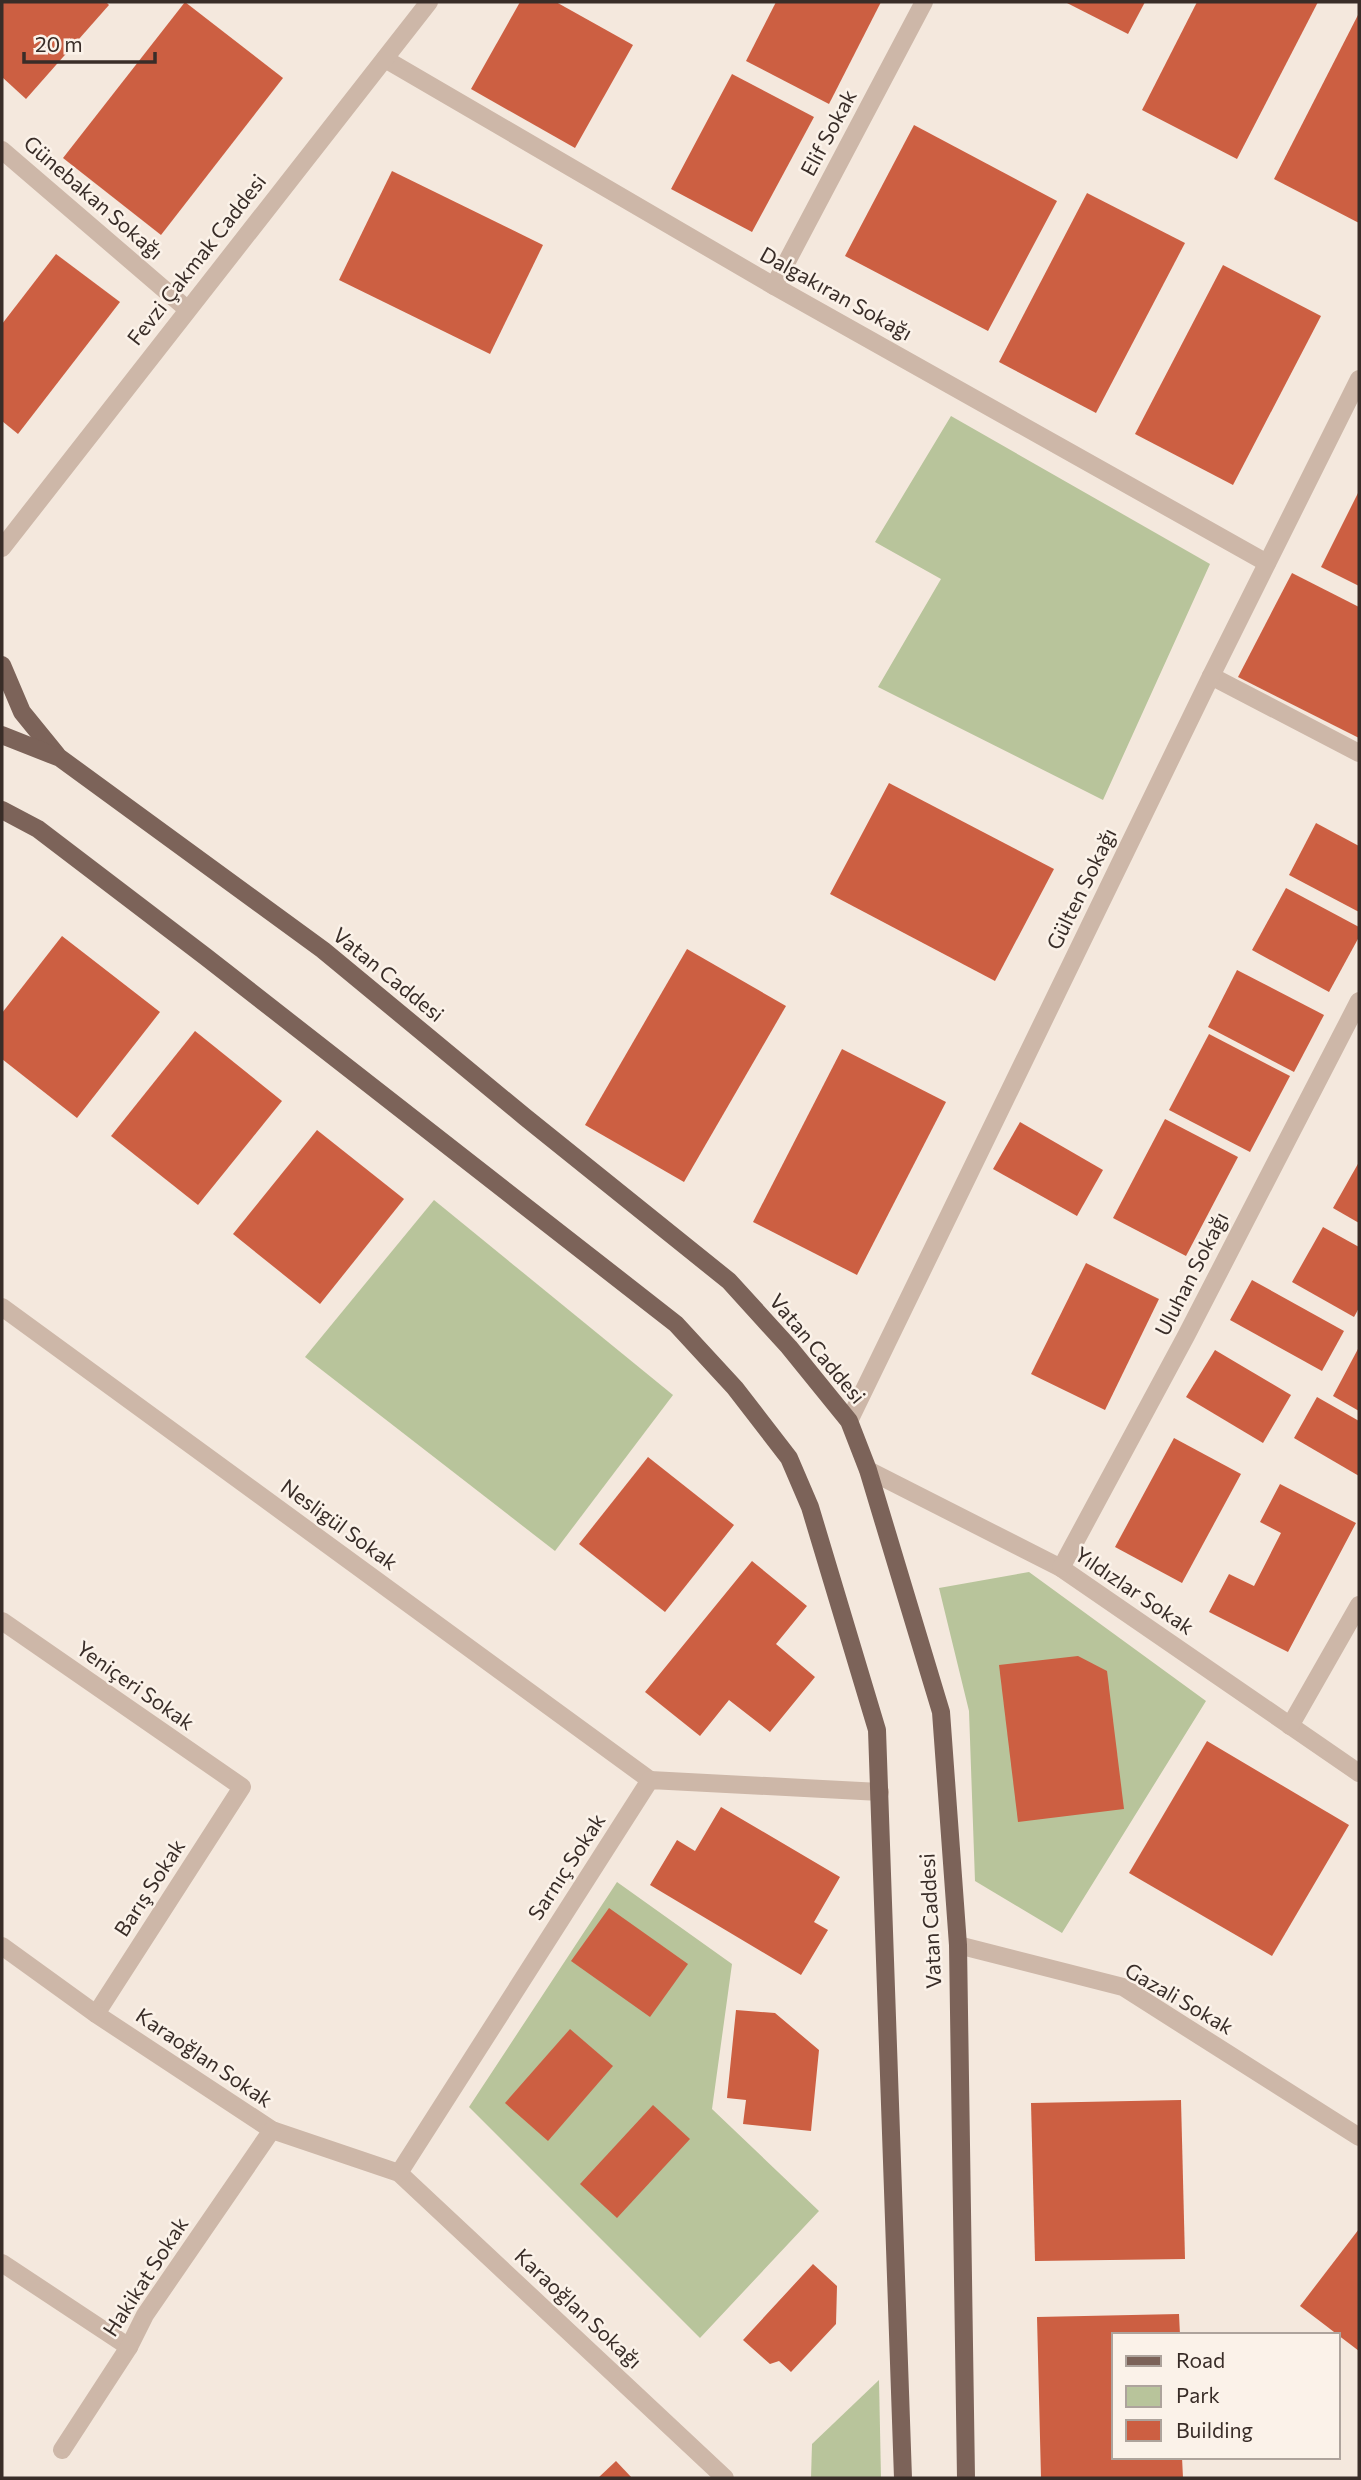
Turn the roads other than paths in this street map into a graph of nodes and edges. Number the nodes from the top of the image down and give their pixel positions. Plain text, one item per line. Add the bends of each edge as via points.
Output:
1 (429, 2) edge
2 (923, 2) edge
3 (386, 59) junction
4 (2, 150) edge
5 (774, 285) junction
6 (187, 309) junction
7 (1359, 379) edge
8 (2, 548) edge
9 (1267, 563) junction
10 (2, 665) edge
11 (1211, 676) junction
12 (2, 735) edge
13 (1359, 753) edge
14 (60, 758) junction
15 (2, 810) edge
16 (1359, 1000) edge
17 (2, 1307) edge
18 (849, 1421) junction
19 (868, 1469) junction
20 (1061, 1568) junction
21 (1359, 1605) edge
22 (2, 1621) edge
23 (1290, 1726) junction
24 (1359, 1773) edge
25 (650, 1780) junction
26 (242, 1787) joint
27 (880, 1792) junction
28 (958, 1945) junction
29 (2, 1946) edge
30 (96, 2014) junction
31 (272, 2130) junction
32 (1359, 2137) edge
33 (399, 2173) junction
34 (2, 2263) edge
35 (129, 2347) junction
36 (62, 2450) dead end
37 (725, 2478) edge
38 (903, 2478) edge
39 (966, 2478) edge

1 - 3 street, Fevzi Çakmak Caddesi
2 - 5 street, Elif Sokak
3 - 5 street, Dalgakıran Sokağı
3 - 6 street, Fevzi Çakmak Caddesi
4 - 6 street, Günebakan Sokağı
5 - 9 street, Dalgakıran Sokağı
6 - 8 street, Fevzi Çakmak Caddesi
7 - 9 street, Gülten Sokağı
9 - 11 street, Gülten Sokağı
10 - 14 main road via 22,712
11 - 13 street
11 - 18 street, Gülten Sokağı
12 - 14 main road, Vatan Caddesi
14 - 18 main road, Vatan Caddesi via 323,950 729,1281
15 - 27 main road via 38,829 185,940 676,1324 735,1388 789,1458 810,1507 877,1730
16 - 20 street, Uluhan Sokağı
17 - 25 street, Nesligül Sokak
18 - 19 main road, Vatan Caddesi
19 - 20 street, Yıldızlar Sokak
19 - 28 main road, Vatan Caddesi via 941,1712
20 - 23 street, Yıldızlar Sokak
21 - 23 street
22 - 26 street, Yeniçeri Sokak
23 - 24 street, Yıldızlar Sokak
25 - 27 street
25 - 33 street, Sarnıç Sokak
26 - 30 street, Barış Sokak
27 - 38 main road
28 - 32 street, Gazali Sokak via 1123,1987
28 - 39 main road, Vatan Caddesi
29 - 30 street, Karaoğlan Sokak
30 - 31 street, Karaoğlan Sokak
31 - 33 street, Karaoğlan Sokak
31 - 35 street, Hakikat Sokak via 145,2315
33 - 37 street, Karaoğlan Sokağı
34 - 35 street
35 - 36 street, Hakikat Sokak

